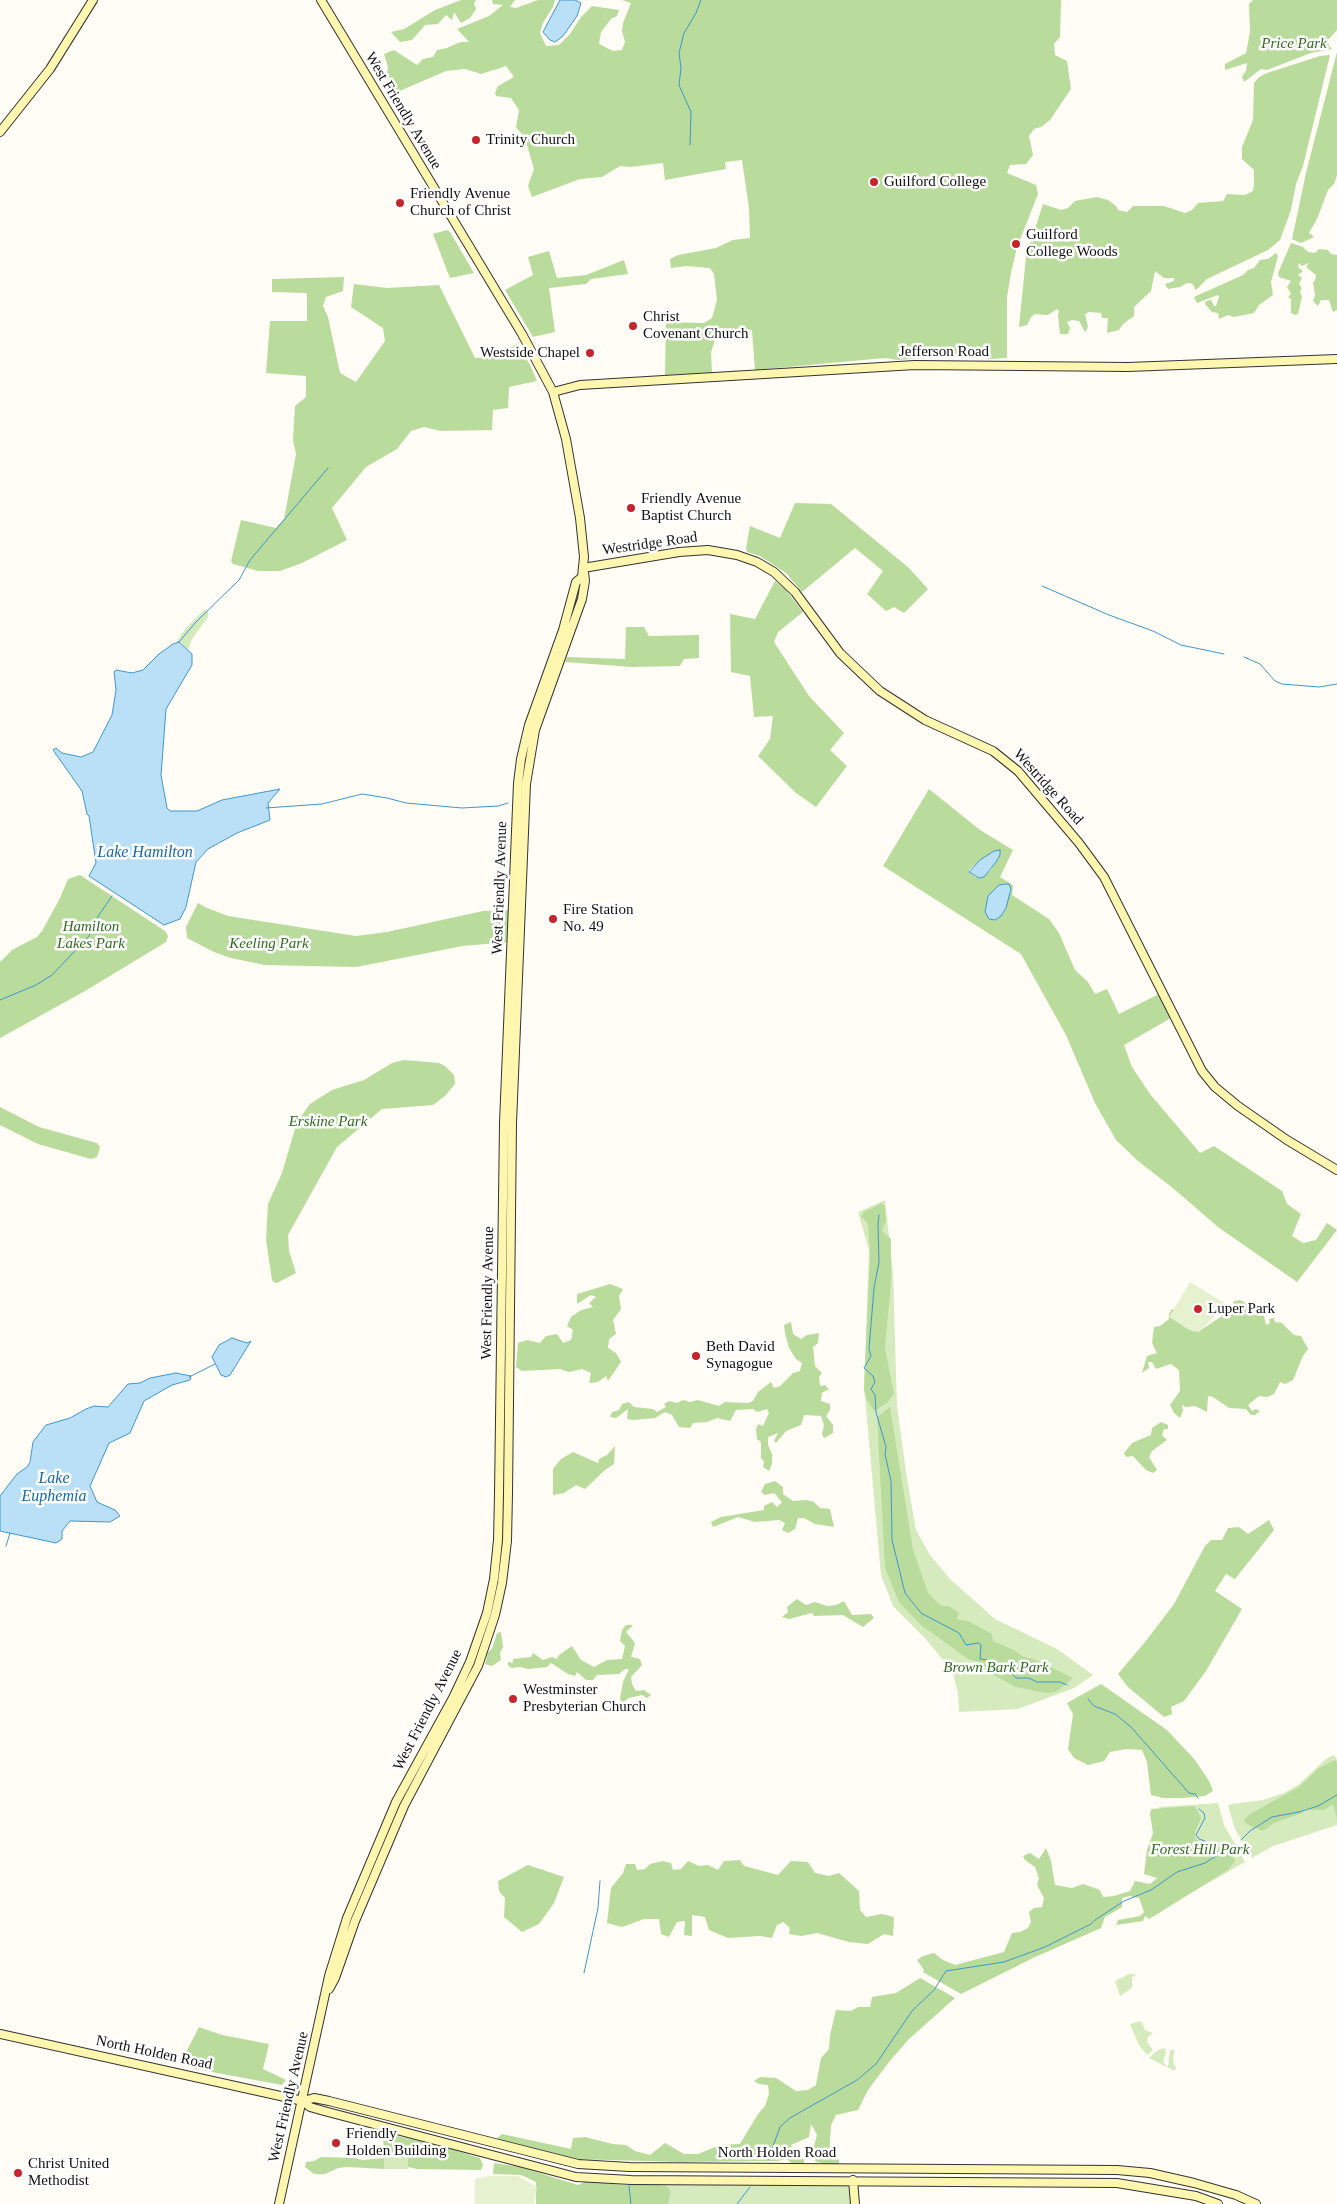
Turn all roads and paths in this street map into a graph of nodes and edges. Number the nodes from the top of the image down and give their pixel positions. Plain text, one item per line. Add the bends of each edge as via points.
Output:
1 (93, 0) edge
2 (321, 0) edge
3 (0, 132) edge
4 (1337, 359) edge
5 (553, 392) junction
6 (583, 568) junction
7 (1337, 1170) edge
8 (326, 1995) junction
9 (0, 2034) edge
10 (303, 2101) junction
11 (852, 2180) junction
12 (278, 2204) edge
13 (855, 2204) edge
14 (1218, 2204) edge
15 (1256, 2204) edge

1 - 3 main road via 50,69
2 - 5 main road, West Friendly Avenue
4 - 5 main road, Jefferson Road via 1128,367 916,365 580,385
5 - 6 main road, West Friendly Avenue via 562,420 576,494
6 - 7 main road, Westridge Road via 708,550 737,555 774,572 795,592 840,653 880,691 925,720 993,750 1018,771 1104,877 1202,1071 1238,1106
6 - 8 main road, West Friendly Avenue via 529,725 521,759 517,803 504,1123 498,1540 494,1579 487,1613 470,1662 396,1802 347,1918
6 - 8 main road, West Friendly Avenue via 582,599 536,730 526,784 513,1114 507,1541 502,1583 478,1666 404,1806
8 - 10 main road, West Friendly Avenue
9 - 10 main road, North Holden Road
10 - 11 main road, North Holden Road via 324,2111 576,2177
10 - 12 main road, West Friendly Avenue
10 - 15 main road, North Holden Road via 314,2098 365,2109 578,2164 1117,2170 1194,2182
11 - 13 main road
11 - 14 main road, North Holden Road via 1116,2183 1196,2196

